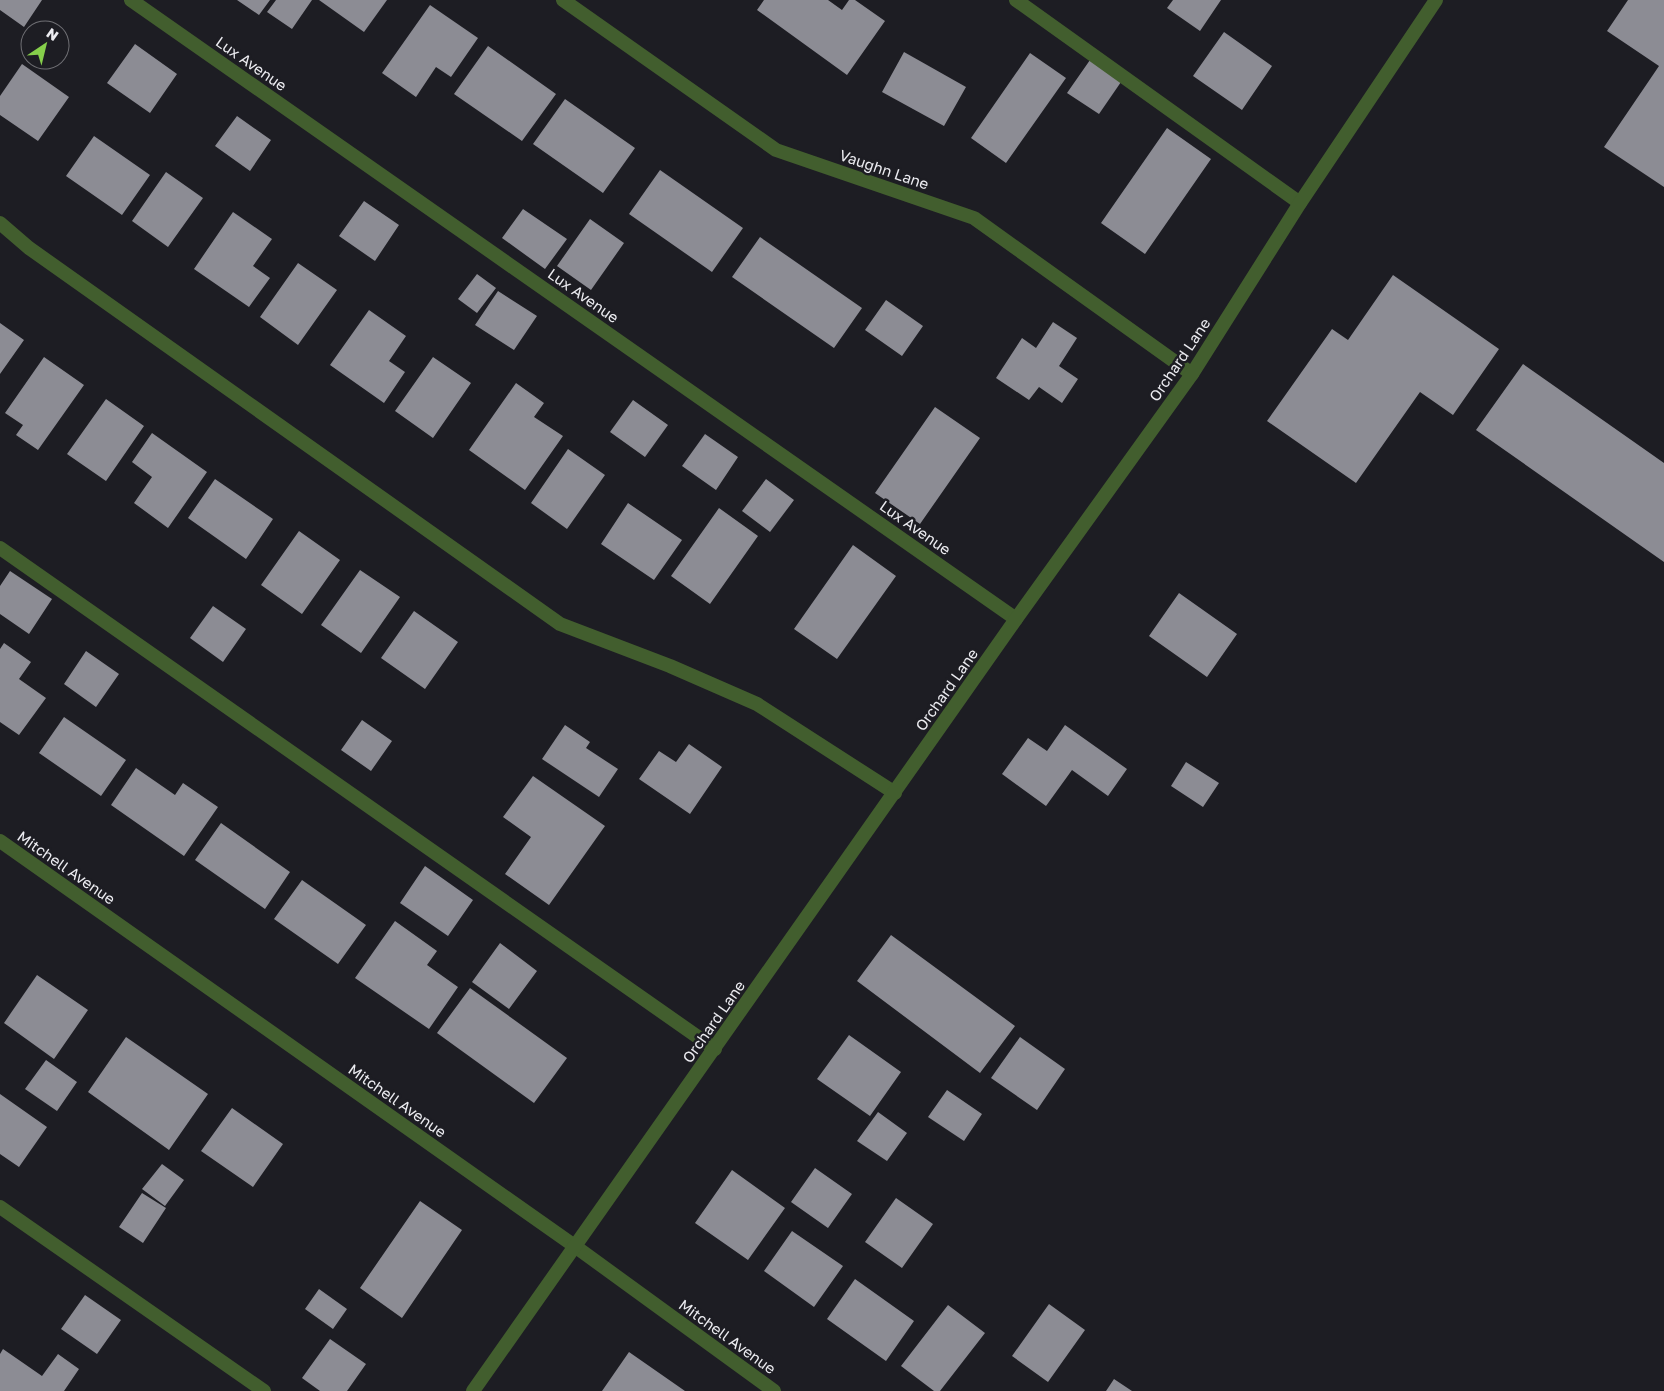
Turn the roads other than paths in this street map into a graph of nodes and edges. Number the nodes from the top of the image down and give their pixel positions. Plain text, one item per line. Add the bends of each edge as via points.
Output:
1 (131, 0) edge
2 (562, 0) edge
3 (1016, 0) edge
4 (1436, 0) edge
5 (1300, 203) junction
6 (0, 223) edge
7 (1192, 374) junction
8 (0, 548) edge
9 (1016, 619) junction
10 (895, 793) junction
11 (0, 841) edge
12 (714, 1049) junction
13 (0, 1207) edge
14 (576, 1247) junction
15 (264, 1391) edge
16 (473, 1391) edge
17 (774, 1391) edge

1 - 9 street, Lux Avenue
2 - 7 street, Vaughn Lane via 776,150 974,218
3 - 5 street
4 - 5 street, Orchard Lane
5 - 7 street, Orchard Lane
6 - 10 street via 29,248 560,624 757,704
7 - 9 street, Orchard Lane
8 - 12 street
9 - 10 street, Orchard Lane
10 - 12 street, Orchard Lane
11 - 14 street, Mitchell Avenue
12 - 14 street, Orchard Lane
13 - 15 street
14 - 16 street, Orchard Lane
14 - 17 street, Mitchell Avenue

